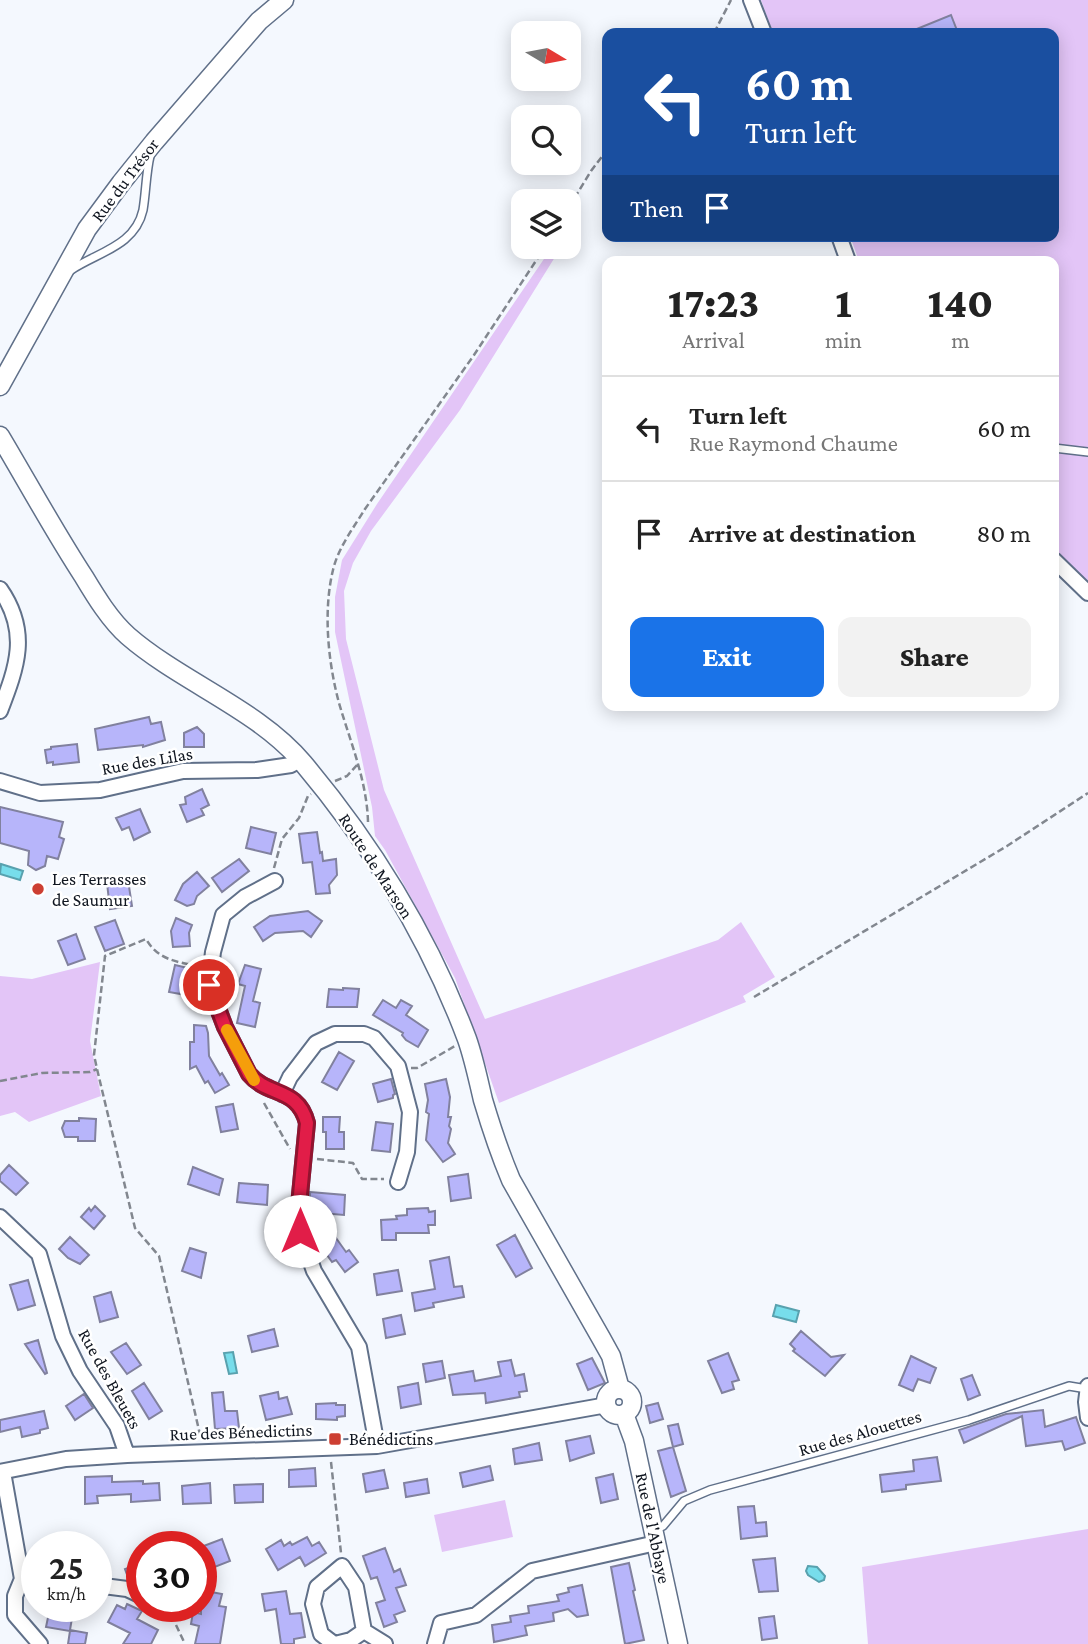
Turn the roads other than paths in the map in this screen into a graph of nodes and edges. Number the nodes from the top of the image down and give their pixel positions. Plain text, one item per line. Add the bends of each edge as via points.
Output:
1 (285, 0) edge
2 (751, 0) edge
3 (762, 28) edge
4 (154, 142) junction
5 (59, 278) junction
6 (0, 386) edge
7 (0, 436) edge
8 (1059, 449) edge
9 (1088, 452) edge
10 (1059, 565) edge
11 (0, 589) edge
12 (1088, 593) edge
13 (0, 711) edge
14 (300, 760) junction
15 (0, 781) edge
16 (275, 881) road end
17 (282, 1094) junction
18 (398, 1182) road end
19 (0, 1217) edge
20 (1087, 1388) edge
21 (620, 1389) junction
22 (607, 1405) junction
23 (624, 1414) junction
24 (1088, 1418) edge
25 (377, 1446) junction
26 (127, 1455) junction
27 (1, 1472) edge
28 (655, 1537) junction
29 (21, 1546) edge
30 (21, 1589) edge
31 (21, 1622) edge
32 (21, 1622) edge
33 (364, 1631) junction
34 (40, 1644) edge
35 (335, 1644) edge
36 (385, 1644) edge
37 (435, 1644) edge
38 (678, 1644) edge

1 - 4 street, Rue du Trésor via 258,21
2 - 3 street
4 - 5 street, Rue du Trésor via 87,229
4 - 5 lane via 136,229
5 - 6 street, Rue du Trésor
7 - 14 street, Route de Marson via 66,550 126,634 279,739
8 - 9 lane
10 - 12 street
11 - 13 street via 19,632 12,680
14 - 15 street, Rue des Lilas via 257,770 183,771 100,790 40,793
14 - 21 street, Route de Marson via 369,848 441,976 467,1039 511,1180 611,1356
16 - 17 street via 223,915 209,985 255,1080
17 - 18 street via 316,1043 335,1034 374,1038 398,1066 410,1112 407,1152
17 - 25 street via 299,1103 307,1123 299,1205 303,1243 314,1271 359,1347
19 - 26 street, Rue des Bleuets via 39,1254 63,1336 117,1426
20 - 24 street
20 - 28 lane, Rue des Alouettes via 1069,1386 969,1419 710,1490 684,1501
21 - 22 street via 611,1392
21 - 23 street via 629,1393 632,1402
22 - 23 street via 613,1414
22 - 25 street, Rue des Bénedictins
23 - 28 street, Rue de l'Abbaye
25 - 26 street, Rue des Bénedictins
26 - 27 street, Rue des Bénedictins via 66,1459
27 - 29 street
28 - 37 street via 532,1571 476,1615 441,1623
28 - 38 street, Rue de l'Abbaye
30 - 31 street via 15,1595 15,1615
32 - 34 street
33 - 35 street
33 - 35 street via 356,1587 342,1566 317,1587 313,1604 321,1634
33 - 36 street

